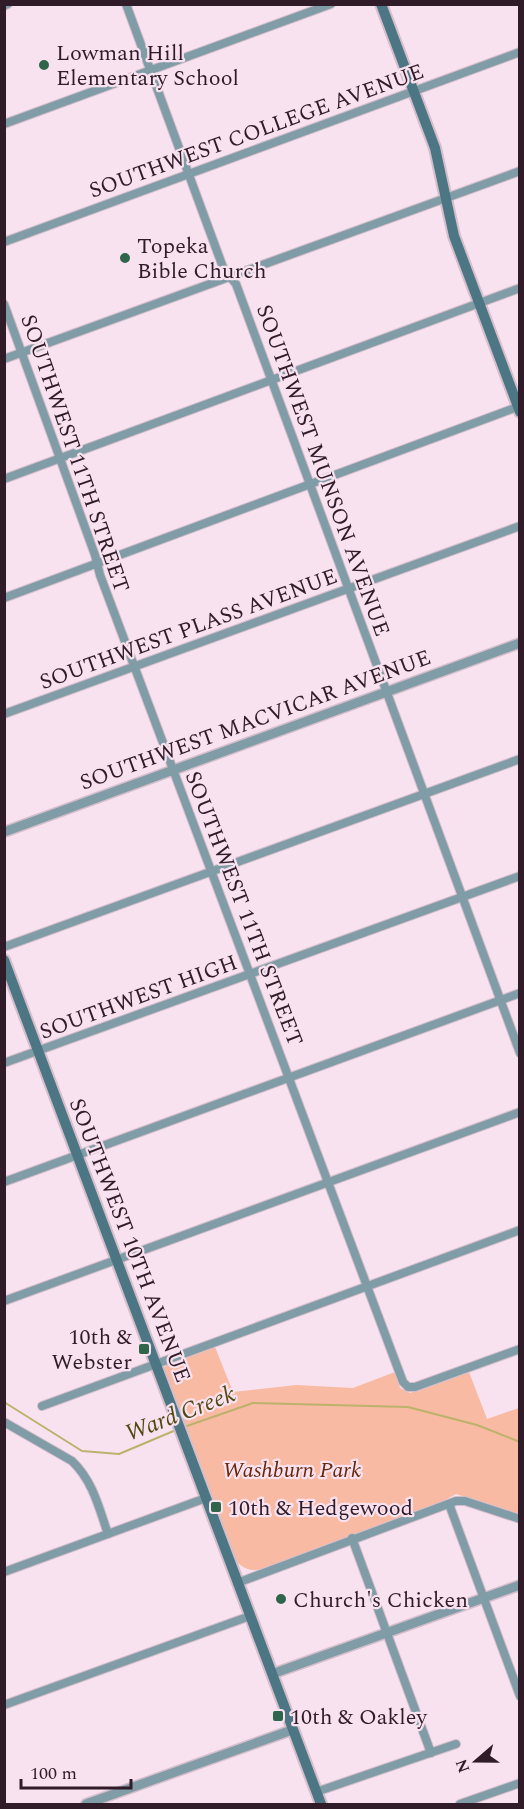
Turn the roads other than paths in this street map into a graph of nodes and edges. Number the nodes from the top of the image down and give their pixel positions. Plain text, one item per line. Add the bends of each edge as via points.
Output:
1 (126, 4) edge
2 (331, 4) edge
3 (381, 4) edge
4 (519, 52) edge
5 (151, 71) junction
6 (414, 92) junction
7 (4, 124) edge
8 (519, 171) edge
9 (189, 174) junction
10 (446, 198) junction
11 (4, 242) edge
12 (230, 277) junction
13 (519, 288) edge
14 (478, 303) junction
15 (4, 304) edge
16 (23, 353) junction
17 (4, 359) edge
18 (271, 379) junction
19 (519, 408) edge
20 (60, 457) junction
21 (4, 479) edge
22 (310, 483) junction
23 (519, 526) edge
24 (97, 563) junction
25 (349, 588) junction
26 (4, 598) edge
27 (519, 643) edge
28 (135, 667) junction
29 (388, 691) junction
30 (4, 714) edge
31 (519, 759) edge
32 (173, 770) junction
33 (424, 794) junction
34 (4, 832) edge
35 (211, 870) junction
36 (519, 876) edge
37 (462, 897) junction
38 (4, 947) edge
39 (4, 960) edge
40 (250, 974) junction
41 (519, 993) edge
42 (500, 1000) junction
43 (39, 1051) junction
44 (519, 1053) edge
45 (4, 1063) edge
46 (289, 1077) junction
47 (519, 1112) edge
48 (78, 1155) junction
49 (328, 1181) junction
50 (4, 1182) edge
51 (519, 1230) edge
52 (117, 1260) junction
53 (367, 1285) junction
54 (4, 1301) edge
55 (519, 1349) edge
56 (157, 1364) junction
57 (42, 1406) dead end
58 (4, 1422) edge
59 (206, 1497) junction
60 (449, 1504) junction
61 (519, 1519) edge
62 (108, 1534) junction
63 (352, 1538) junction
64 (4, 1572) edge
65 (237, 1583) junction
66 (519, 1585) edge
67 (484, 1598) junction
68 (250, 1616) junction
69 (387, 1633) junction
70 (272, 1674) junction
71 (519, 1696) edge
72 (4, 1705) edge
73 (292, 1730) junction
74 (456, 1744) dead end
75 (431, 1753) junction
76 (519, 1783) edge
77 (316, 1792) junction
78 (86, 1804) edge
79 (321, 1804) edge
80 (460, 1804) edge

1 - 5 street, SOUTHWEST MUNSON AVENUE
2 - 5 street
3 - 6 main road
4 - 6 street, SOUTHWEST COLLEGE AVENUE
5 - 7 street
5 - 9 street, SOUTHWEST MUNSON AVENUE
6 - 9 street, SOUTHWEST COLLEGE AVENUE
6 - 10 main road via 435,148
8 - 10 street
9 - 11 street, SOUTHWEST COLLEGE AVENUE
9 - 12 street, SOUTHWEST MUNSON AVENUE
10 - 12 street
10 - 14 main road via 454,236
12 - 16 street
12 - 18 street, SOUTHWEST MUNSON AVENUE
13 - 14 street
14 - 18 street
14 - 19 main road
15 - 16 street, SOUTHWEST 11TH STREET
16 - 17 street
16 - 20 street, SOUTHWEST 11TH STREET
18 - 20 street
18 - 22 street, SOUTHWEST MUNSON AVENUE
19 - 22 street
20 - 21 street
20 - 24 street, SOUTHWEST 11TH STREET
22 - 24 street
22 - 25 street, SOUTHWEST MUNSON AVENUE
23 - 25 street, SOUTHWEST PLASS AVENUE
24 - 26 street
24 - 28 street, SOUTHWEST 11TH STREET
25 - 28 street, SOUTHWEST PLASS AVENUE
25 - 29 street, SOUTHWEST MUNSON AVENUE
27 - 29 street, SOUTHWEST MACVICAR AVENUE
28 - 30 street, SOUTHWEST PLASS AVENUE
28 - 32 street, SOUTHWEST 11TH STREET
29 - 32 street, SOUTHWEST MACVICAR AVENUE
29 - 33 street, SOUTHWEST MUNSON AVENUE
31 - 33 street
32 - 34 street, SOUTHWEST MACVICAR AVENUE
32 - 35 street, SOUTHWEST 11TH STREET
33 - 35 street
33 - 37 street, SOUTHWEST MUNSON AVENUE
35 - 38 street
35 - 40 street, SOUTHWEST 11TH STREET
36 - 37 street, SOUTHWEST HIGH
37 - 40 street, SOUTHWEST HIGH
37 - 42 street, SOUTHWEST MUNSON AVENUE
39 - 43 main road, SOUTHWEST 10TH AVENUE
40 - 43 street, SOUTHWEST HIGH
40 - 46 street, SOUTHWEST 11TH STREET
41 - 42 street
42 - 44 street, SOUTHWEST MUNSON AVENUE
42 - 46 street
43 - 45 street, SOUTHWEST HIGH
43 - 48 main road, SOUTHWEST 10TH AVENUE
46 - 48 street
46 - 49 street, SOUTHWEST 11TH STREET
47 - 49 street
48 - 50 street
48 - 52 main road, SOUTHWEST 10TH AVENUE
49 - 52 street
49 - 53 street, SOUTHWEST 11TH STREET
51 - 53 street
52 - 54 street
52 - 56 main road, SOUTHWEST 10TH AVENUE
53 - 55 street, SOUTHWEST 11TH STREET via 408,1387
53 - 56 street
56 - 57 street
56 - 59 main road, SOUTHWEST 10TH AVENUE
58 - 62 street via 79,1467 90,1484
59 - 62 street
59 - 65 main road, SOUTHWEST 10TH AVENUE
60 - 61 street via 465,1501
60 - 63 street
60 - 67 street
62 - 64 street
63 - 65 street
63 - 69 street
65 - 68 main road, SOUTHWEST 10TH AVENUE
66 - 67 street
67 - 69 street
67 - 71 street
68 - 70 main road, SOUTHWEST 10TH AVENUE
68 - 72 street
69 - 70 street
69 - 75 street
70 - 73 main road, SOUTHWEST 10TH AVENUE
73 - 77 main road, SOUTHWEST 10TH AVENUE
73 - 78 street
74 - 75 street
75 - 77 street
76 - 80 street
77 - 79 main road, SOUTHWEST 10TH AVENUE

